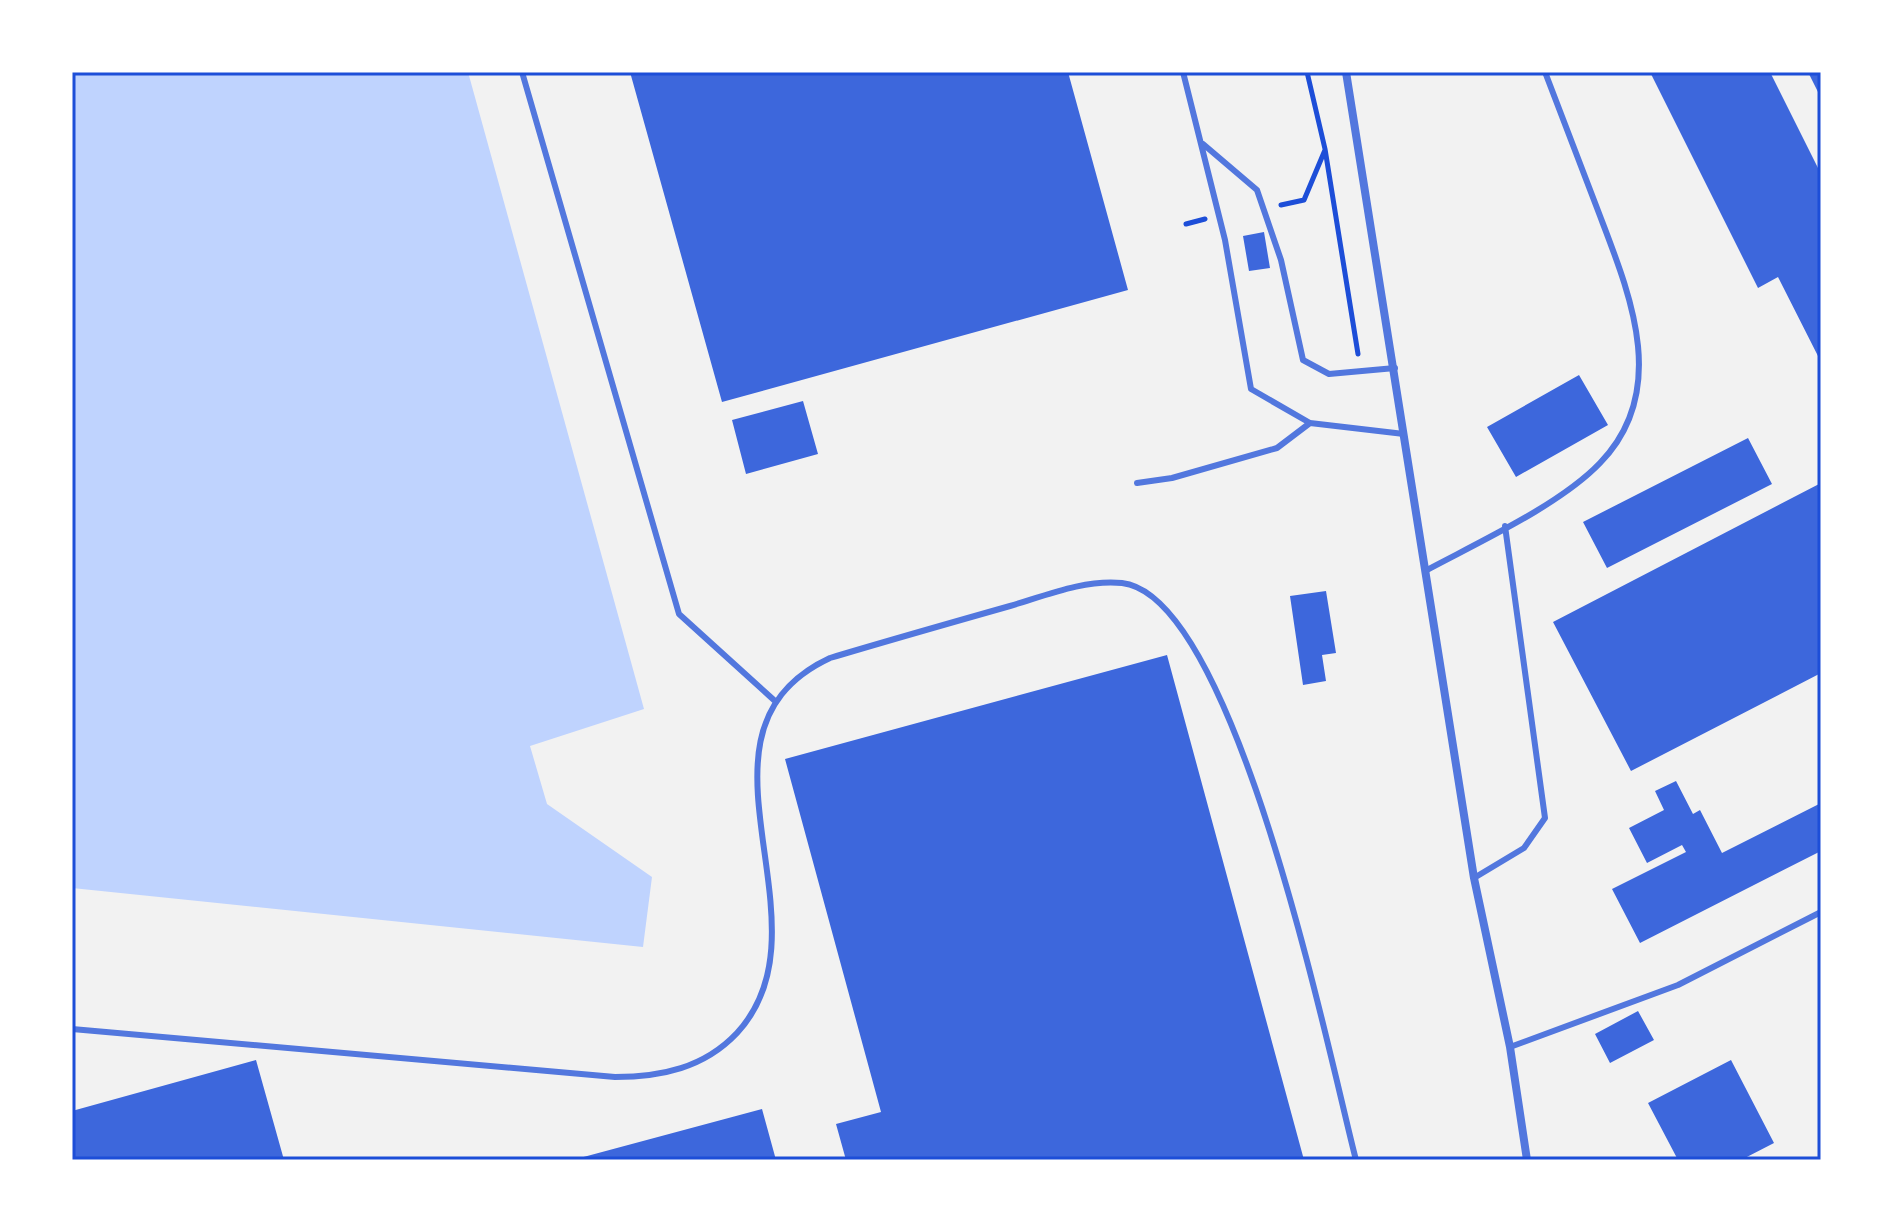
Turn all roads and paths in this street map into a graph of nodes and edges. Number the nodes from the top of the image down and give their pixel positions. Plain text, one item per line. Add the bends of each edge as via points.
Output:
1 (522, 72) edge
2 (1183, 72) edge
3 (1307, 72) edge
4 (1346, 72) edge
5 (1545, 72) edge
6 (1203, 144) junction
7 (1395, 368) junction
8 (1360, 371) junction
9 (1310, 423) junction
10 (1404, 434) junction
11 (1137, 483) dead end
12 (1505, 526) junction
13 (1425, 571) junction
14 (775, 701) junction
15 (1474, 878) junction
16 (1821, 912) edge
17 (72, 1029) edge
18 (1510, 1047) junction
19 (1356, 1160) edge
20 (1527, 1160) edge

1 - 14 lane via 679,614
2 - 6 lane
3 - 8 path via 1325,149
4 - 7 street
5 - 12 lane via 1632,300 1639,386 1627,426 1600,464
6 - 8 lane via 1257,190 1281,260 1303,360 1329,374
6 - 9 lane via 1251,389
7 - 8 lane
7 - 10 street
9 - 10 lane
9 - 11 lane via 1277,448
10 - 13 street
12 - 13 lane
12 - 15 lane via 1545,818 1524,848
13 - 15 street
14 - 17 lane via 758,746 757,777 773,924 769,978 746,1023 710,1056 688,1067 615,1077
14 - 19 lane via 798,676 830,658 1067,589 1121,583 1146,590 1199,654 1260,793
15 - 18 street
16 - 18 lane via 1678,985
18 - 20 street

